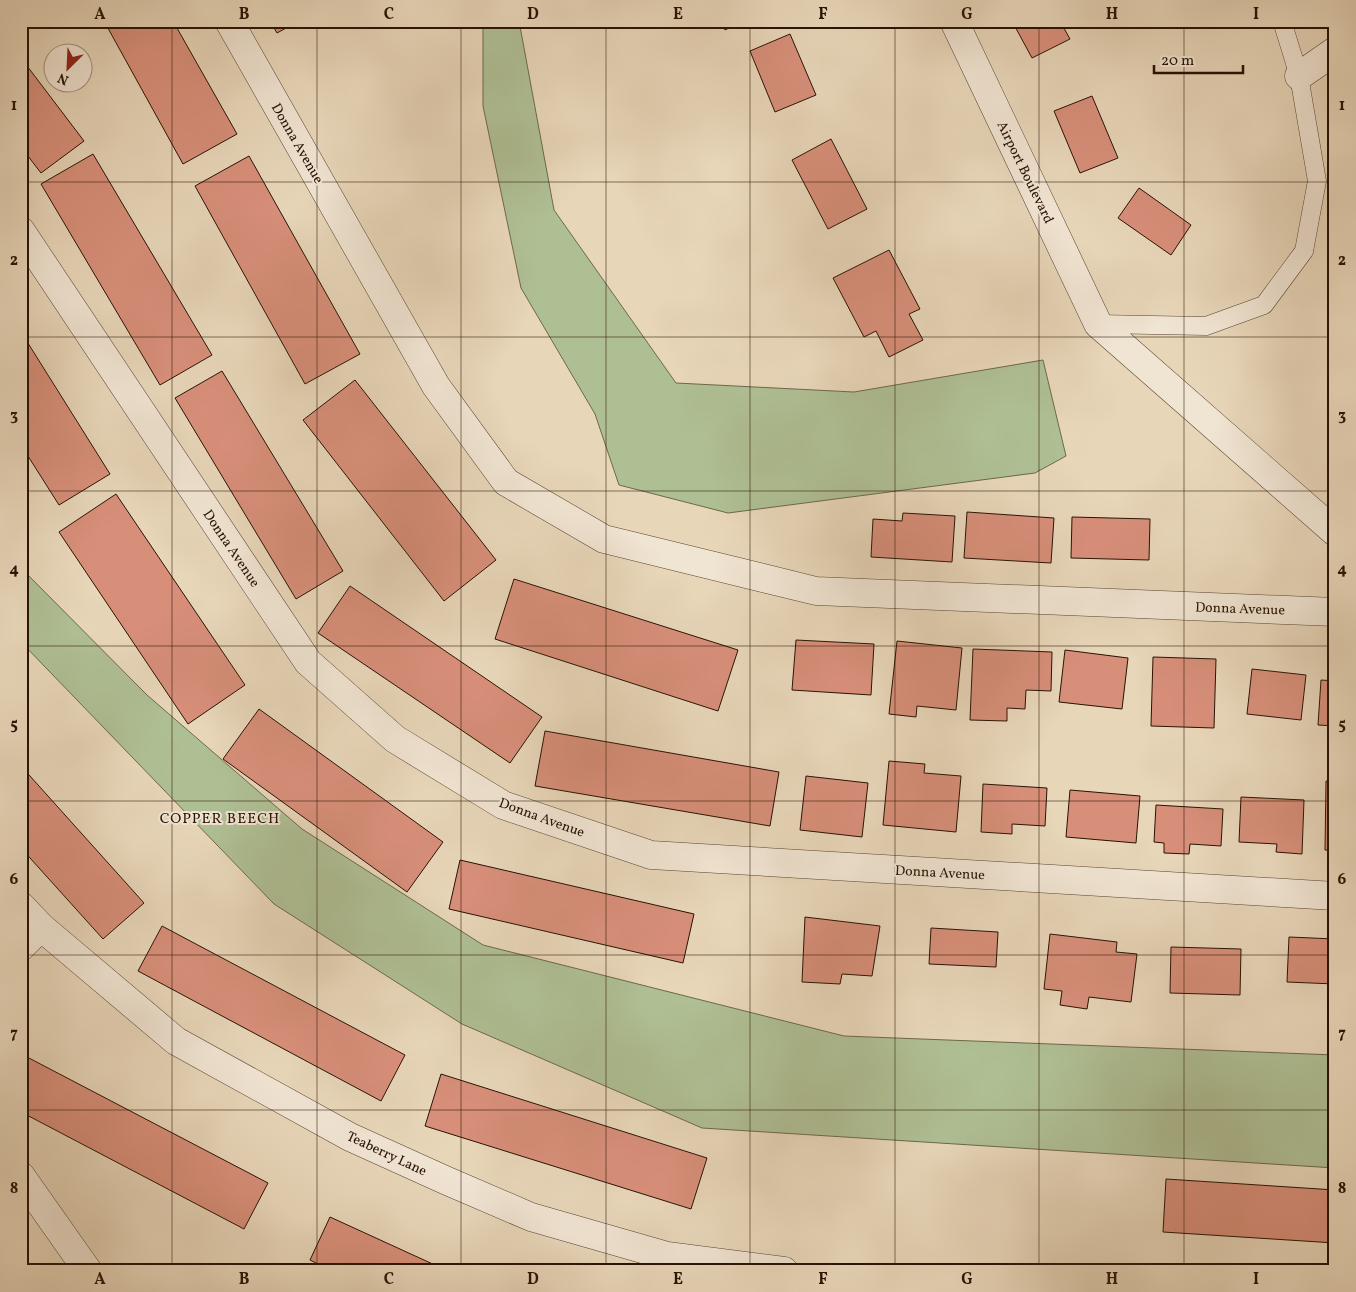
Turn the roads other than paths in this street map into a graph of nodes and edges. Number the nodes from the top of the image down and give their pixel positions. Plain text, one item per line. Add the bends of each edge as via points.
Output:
1 (229, 21) edge
2 (954, 21) edge
3 (1282, 21) edge
4 (1335, 52) edge
5 (1299, 76) junction
6 (21, 231) edge
7 (1098, 324) junction
8 (1335, 532) edge
9 (1335, 612) edge
10 (1335, 896) edge
11 (21, 906) edge
12 (41, 927) junction
13 (21, 947) edge
14 (21, 1176) edge
15 (88, 1271) edge
16 (784, 1271) edge

1 - 9 street, Donna Avenue via 436,386 506,482 604,539 816,591
2 - 7 street, Airport Boulevard
3 - 5 lane
4 - 5 street
5 - 7 lane via 1317,181 1304,251 1264,305 1206,326
6 - 10 street, Donna Avenue via 308,662 395,739 503,805 651,855
7 - 8 street
11 - 12 street, Teaberry Lane
12 - 13 street
12 - 16 street, Teaberry Lane via 176,1041 350,1137 531,1217 667,1256
14 - 15 street

